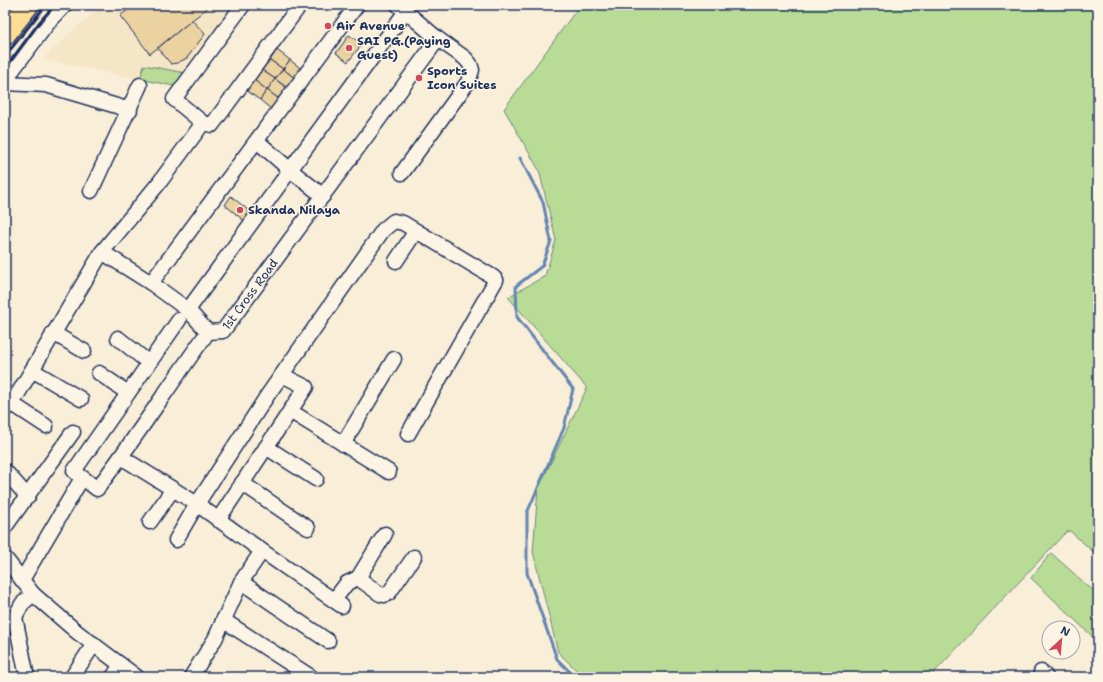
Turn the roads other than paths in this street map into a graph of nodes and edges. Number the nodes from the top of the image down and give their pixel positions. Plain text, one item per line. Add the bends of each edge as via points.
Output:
1 (28, 5) edge
2 (65, 5) edge
3 (243, 5) edge
4 (300, 5) edge
5 (357, 5) edge
6 (402, 8) edge
7 (5, 34) edge
8 (438, 39) junction
9 (5, 80) edge
10 (5, 83) edge
11 (140, 85) dead end
12 (130, 110) junction
13 (203, 123) junction
14 (257, 141) junction
15 (289, 169) junction
16 (402, 173) dead end
17 (91, 191) dead end
18 (323, 196) junction
19 (416, 231) junction
20 (102, 252) junction
21 (396, 261) dead end
22 (151, 284) junction
23 (183, 315) junction
24 (208, 332) junction
25 (54, 333) junction
26 (118, 338) dead end
27 (84, 352) dead end
28 (394, 359) dead end
29 (149, 363) junction
30 (32, 370) junction
31 (99, 373) dead end
32 (282, 375) junction
33 (128, 393) junction
34 (81, 399) dead end
35 (8, 406) edge
36 (290, 411) junction
37 (46, 426) dead end
38 (73, 432) dead end
39 (408, 434) dead end
40 (343, 444) junction
41 (266, 447) junction
42 (121, 457) junction
43 (5, 471) edge
44 (389, 472) dead end
45 (82, 478) junction
46 (316, 479) dead end
47 (242, 483) junction
48 (173, 489) junction
49 (28, 497) junction
50 (197, 504) junction
51 (218, 520) junction
52 (150, 522) dead end
53 (5, 527) edge
54 (308, 528) dead end
55 (385, 534) dead end
56 (176, 540) dead end
57 (262, 551) junction
58 (414, 557) dead end
59 (5, 558) edge
60 (358, 578) junction
61 (22, 580) junction
62 (241, 582) junction
63 (33, 594) junction
64 (223, 620) junction
65 (328, 641) dead end
66 (94, 644) junction
67 (121, 665) junction
68 (27, 677) edge
69 (72, 677) edge
70 (113, 677) edge
71 (137, 677) edge
72 (191, 677) edge
73 (312, 677) edge

1 - 7 highway
2 - 9 street via 48,23
3 - 13 street via 174,99
4 - 13 street via 212,125
5 - 14 street
6 - 8 street
6 - 15 street
8 - 16 street via 465,58 472,70 471,77
8 - 18 street, 1st Cross Road
10 - 12 street via 46,85
11 - 12 street
12 - 17 street
13 - 20 street
14 - 15 street
14 - 22 street
15 - 18 street
15 - 23 street
18 - 24 street, 1st Cross Road via 223,331
19 - 21 street
19 - 32 street via 403,223 394,221 389,224
19 - 39 street via 496,280
20 - 22 street
20 - 25 street
22 - 23 street
23 - 24 street
23 - 29 street
24 - 42 street, 1st Cross Road
25 - 27 street
25 - 30 street
26 - 29 street
28 - 40 street
29 - 33 street
30 - 34 street
30 - 35 street
31 - 33 street
32 - 36 street via 306,387
32 - 50 street
33 - 45 street via 74,471
35 - 37 street
36 - 40 street
36 - 41 street
38 - 49 street
40 - 44 street
41 - 46 street
41 - 47 street
42 - 45 street, 1st Cross Road via 97,489
42 - 48 street
43 - 49 street
45 - 61 street
47 - 51 street
47 - 54 street
48 - 50 street
48 - 52 street
49 - 53 street
50 - 51 street
50 - 56 street
51 - 57 street
55 - 60 street
57 - 60 street via 338,603 347,583
57 - 62 street
58 - 60 street via 389,593 384,595
59 - 61 street
61 - 63 street
62 - 64 street
62 - 65 street
63 - 66 street
63 - 68 street via 22,604 16,617
64 - 72 street via 215,639
64 - 73 street
66 - 67 street
66 - 69 street
67 - 70 street
67 - 71 street

